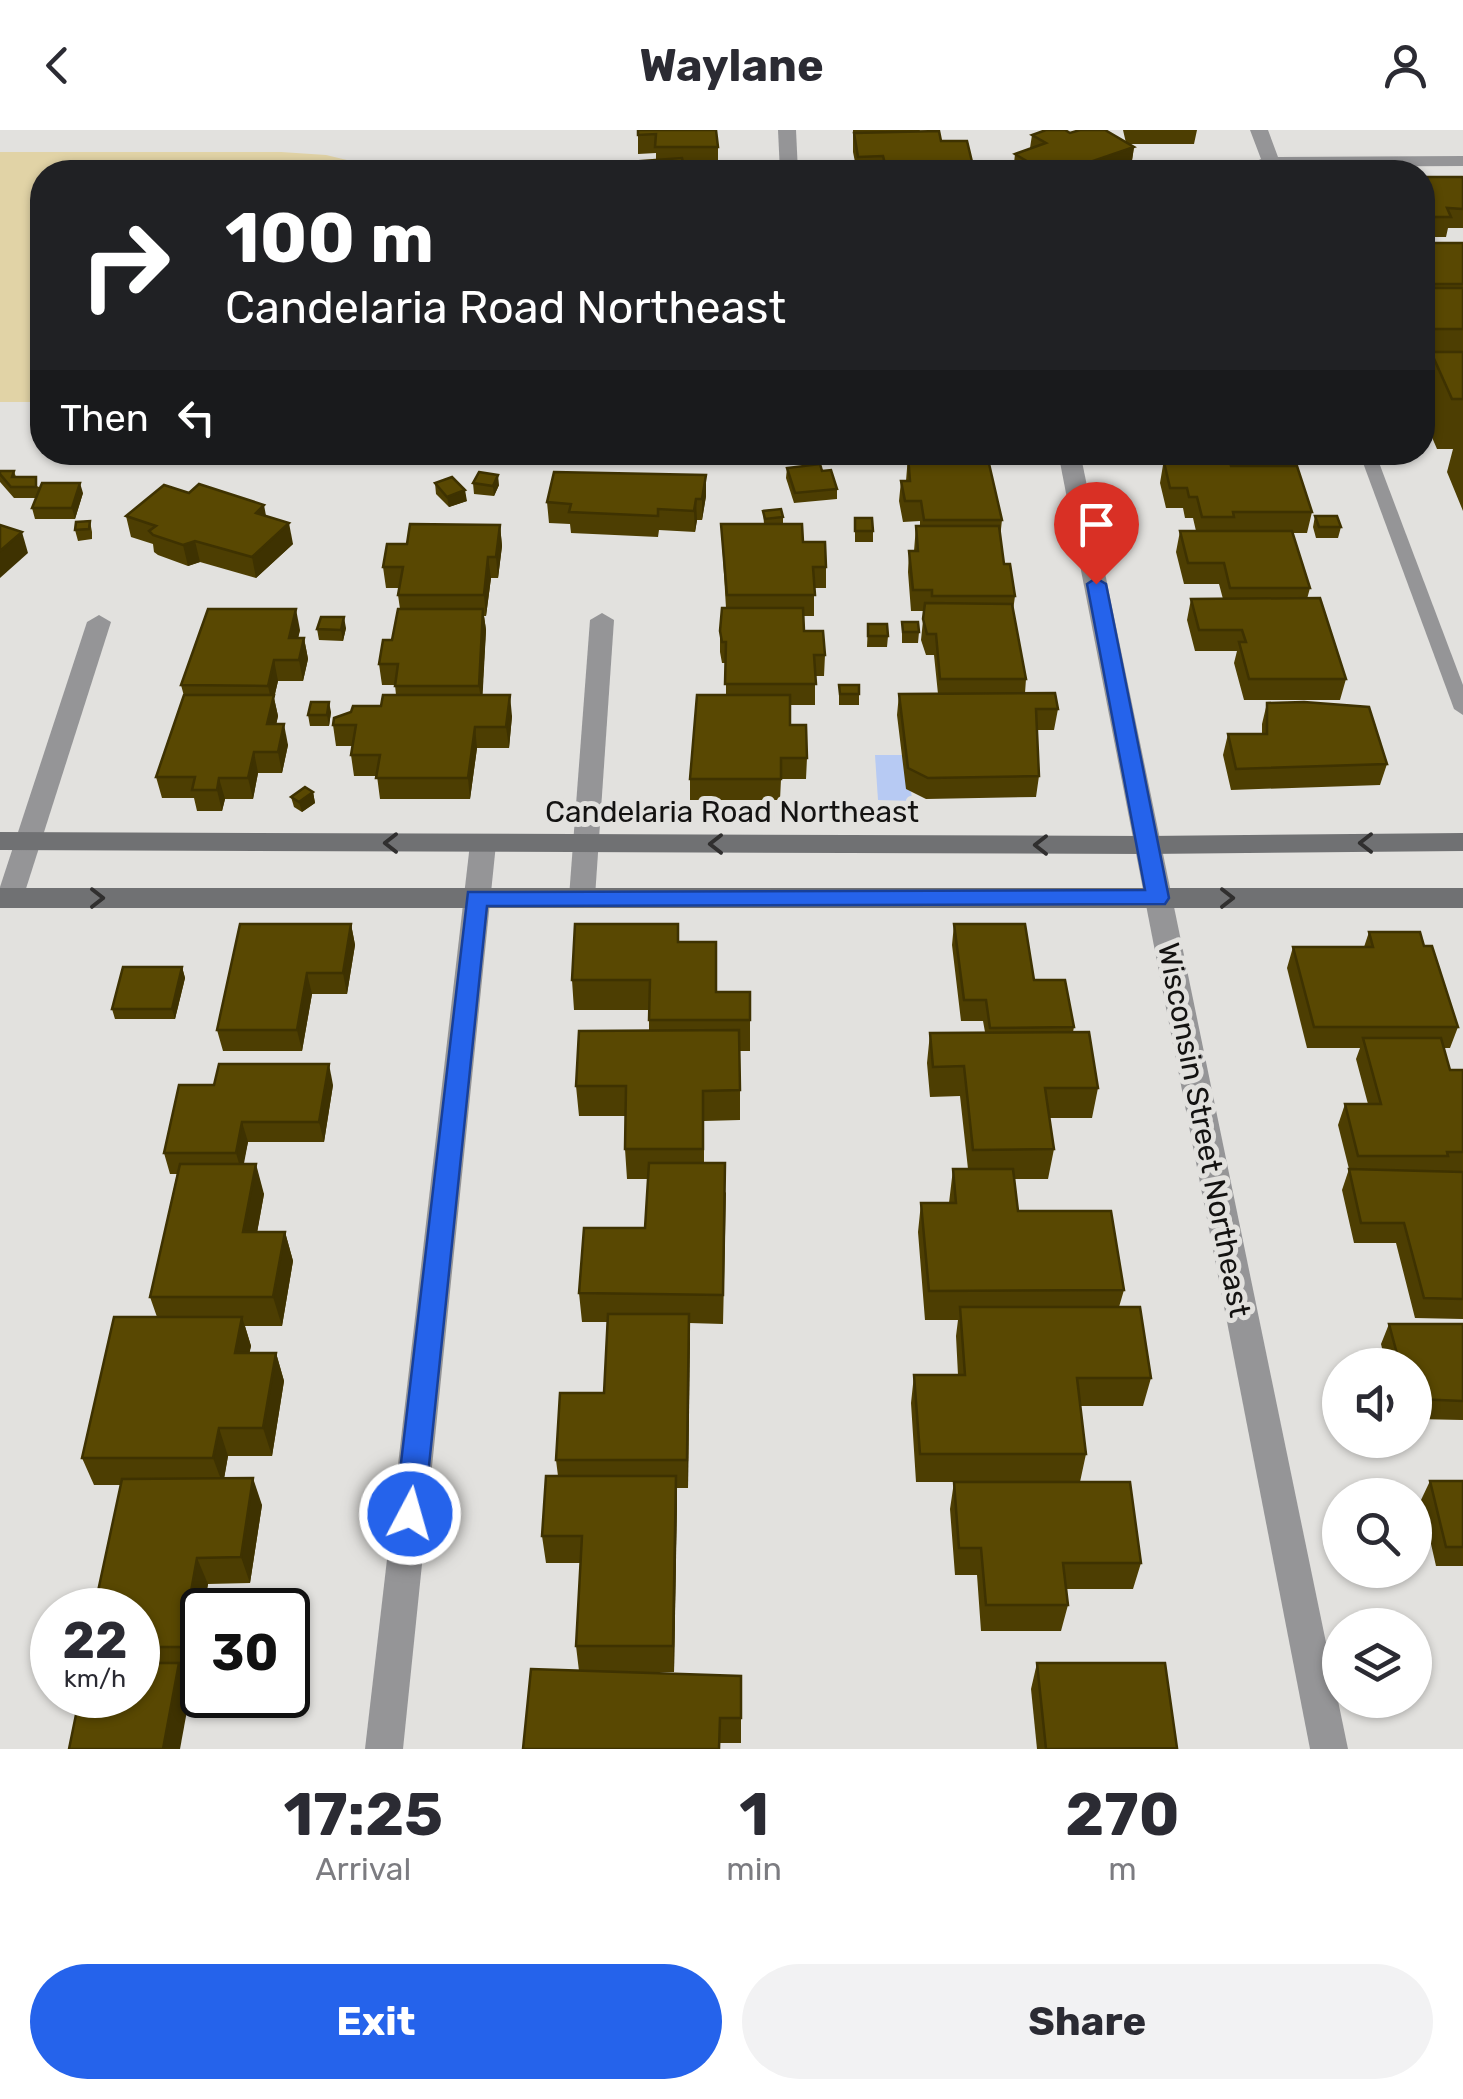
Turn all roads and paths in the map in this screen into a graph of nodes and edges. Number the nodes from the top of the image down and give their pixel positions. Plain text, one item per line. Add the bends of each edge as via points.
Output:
1 (787, 130) edge
2 (1259, 130) edge
3 (788, 160) edge
4 (1270, 160) edge
5 (1435, 161) edge
6 (1463, 161) edge
7 (1072, 465) edge
8 (1372, 465) edge
9 (602, 620) dead end
10 (99, 622) dead end
11 (1463, 709) edge
12 (0, 841) edge
13 (29, 841) junction
14 (1463, 842) edge
15 (483, 844) junction
16 (586, 844) junction
17 (1147, 845) junction
18 (582, 897) junction
19 (5, 898) edge
20 (476, 898) junction
21 (1158, 898) junction
22 (1463, 898) edge
23 (384, 1749) edge
24 (1329, 1749) edge

1 - 3 street
2 - 4 street
5 - 6 street
7 - 17 street, Wisconsin Street Northeast
8 - 11 lane
9 - 16 street
10 - 13 street
12 - 13 main road, Candelaria Road Northeast
15 -> 13 main road, Candelaria Road Northeast
13 - 19 street
14 -> 17 main road, Candelaria Road Northeast
15 - 16 main road, Candelaria Road Northeast
15 - 20 street
17 -> 16 main road, Candelaria Road Northeast
16 - 18 street
17 - 21 street, Wisconsin Street Northeast
18 - 20 main road
18 - 21 main road
19 -> 20 main road
20 - 23 street
21 -> 22 main road
21 - 24 street, Wisconsin Street Northeast

